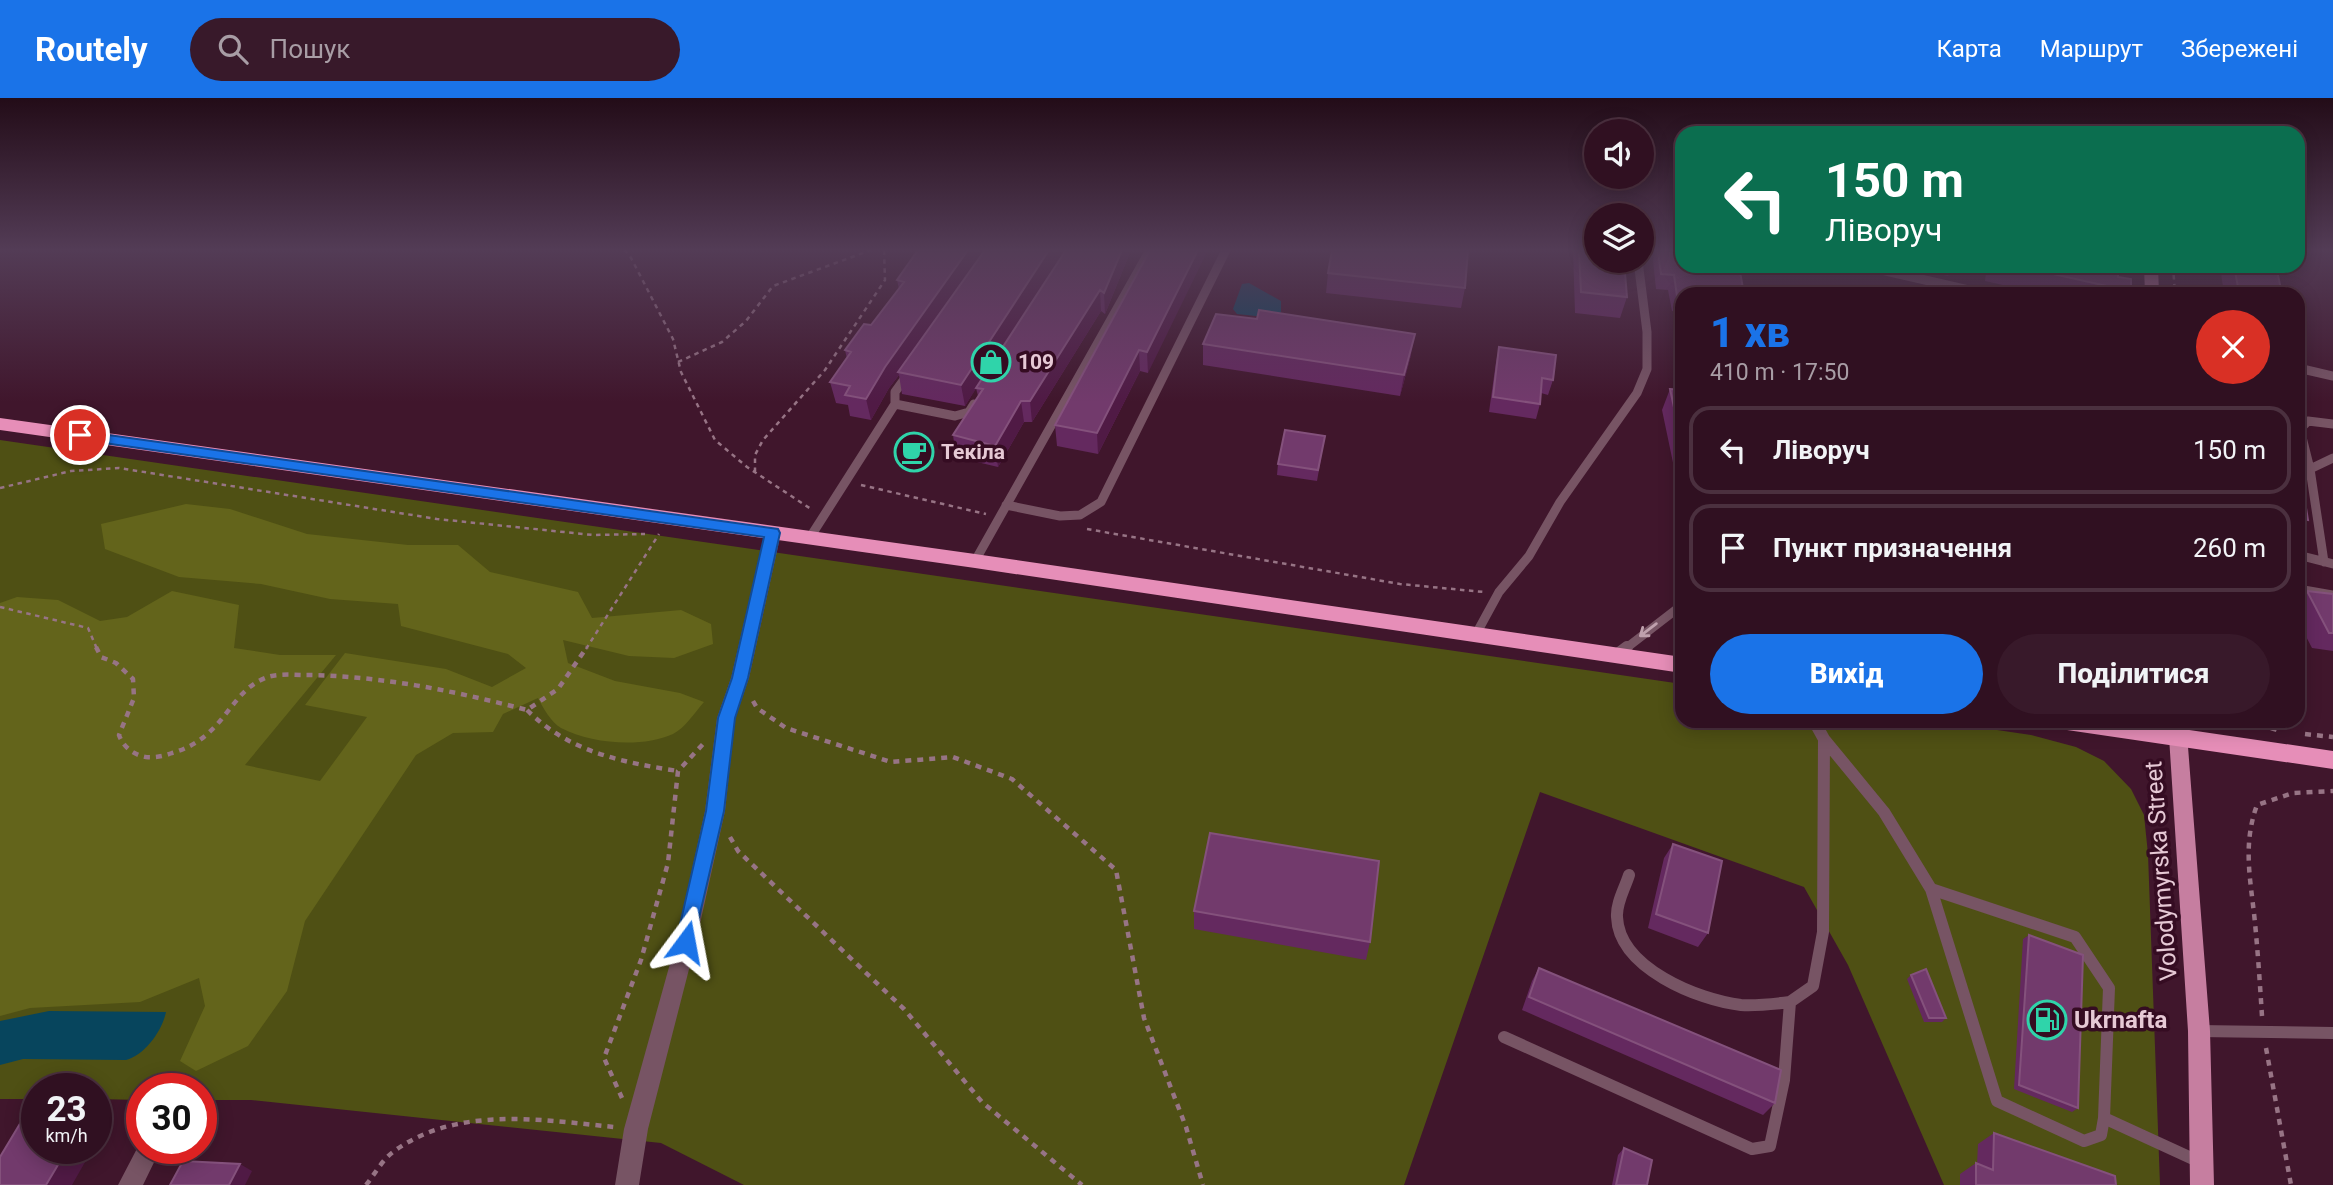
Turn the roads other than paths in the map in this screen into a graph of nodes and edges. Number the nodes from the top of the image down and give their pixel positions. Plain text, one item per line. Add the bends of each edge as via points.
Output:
1 (1121, 301) edge
2 (1201, 301) edge
3 (1643, 301) edge
4 (911, 370) edge
5 (2305, 370) edge
6 (2333, 376) edge
7 (983, 390) edge
8 (895, 404) junction
9 (0, 424) edge
10 (2305, 424) edge
11 (2333, 424) edge
12 (2305, 451) edge
13 (2333, 458) edge
14 (2305, 468) edge
15 (2309, 469) junction
16 (1006, 505) junction
17 (773, 533) junction
18 (809, 538) junction
19 (2305, 557) edge
20 (975, 561) junction
21 (2329, 563) edge
22 (2305, 590) edge
23 (2333, 595) edge
24 (1675, 610) edge
25 (1475, 636) junction
26 (1615, 656) junction
27 (1675, 664) edge
28 (1818, 728) edge
29 (2177, 729) edge
30 (1824, 739) junction
31 (2333, 760) edge
32 (1629, 876) dead end
33 (1931, 889) junction
34 (1790, 1002) junction
35 (2199, 1031) junction
36 (2333, 1033) edge
37 (1504, 1037) dead end
38 (2104, 1118) junction
39 (2202, 1163) junction
40 (141, 1164) edge
41 (130, 1185) edge
42 (627, 1185) edge
43 (2202, 1185) edge

1 - 16 lane
2 - 16 lane via 1101,502 1080,515 1060,516
3 - 25 lane via 1647,369 1637,393 1560,502 1529,556 1499,593
4 - 8 lane via 895,392
5 - 6 lane
7 - 8 lane via 969,412 956,416
8 - 18 lane
9 - 17 highway
10 - 11 lane
12 - 15 lane
13 - 15 lane
14 - 15 lane
15 - 21 lane
16 - 20 lane
17 - 18 highway
17 - 42 street via 740,678 726,718 715,811 636,1129
18 - 20 highway
19 - 21 lane
20 - 25 highway
22 - 23 lane
24 -> 26 lane
25 - 26 highway
26 - 27 highway
28 - 30 lane
29 - 31 highway
29 - 35 main road, Volodymyrska Street
30 - 33 lane via 1884,812
30 - 34 lane via 1824,932 1813,986
32 - 34 lane via 1617,917 1622,941 1636,961 1685,988 1738,1004
33 - 38 lane via 2075,937 2109,988
33 - 38 lane via 1997,1101 2084,1141 2101,1135
34 - 37 lane via 1784,1080 1770,1146 1752,1149
35 - 36 lane
35 - 39 main road, Volodymyrska Street
38 - 39 lane
39 - 43 main road, Volodymyrska Street
40 - 41 street

